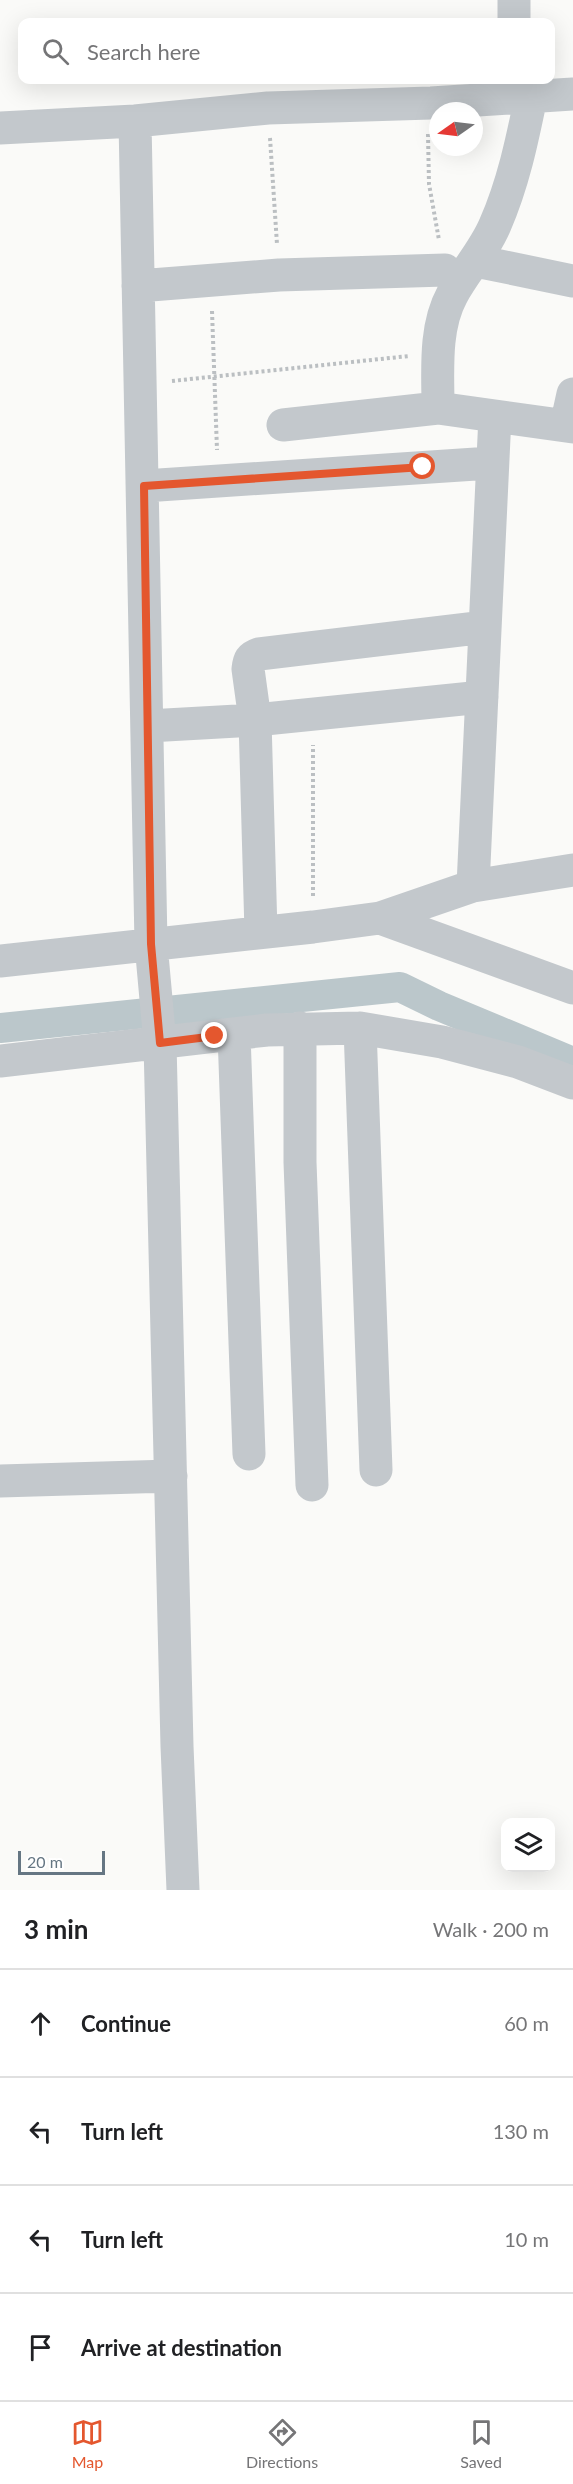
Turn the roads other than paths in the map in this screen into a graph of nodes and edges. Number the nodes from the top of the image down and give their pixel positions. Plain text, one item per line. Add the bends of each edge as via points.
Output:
1 (514, 0) edge
2 (514, 18) edge
3 (521, 92) edge
4 (573, 94) edge
5 (135, 121) junction
6 (0, 128) edge
7 (461, 266) junction
8 (573, 281) edge
9 (138, 286) junction
10 (573, 394) edge
11 (438, 408) junction
12 (495, 416) junction
13 (283, 425) dead end
14 (570, 426) edge
15 (491, 463) junction
16 (144, 486) junction
17 (485, 627) junction
18 (482, 697) junction
19 (255, 720) junction
20 (148, 726) junction
21 (573, 870) edge
22 (473, 886) junction
23 (380, 918) junction
24 (261, 932) junction
25 (152, 959) junction
26 (0, 961) edge
27 (573, 988) edge
28 (300, 1028) junction
29 (360, 1028) junction
30 (159, 1033) junction
31 (234, 1034) junction
32 (0, 1061) edge
33 (573, 1083) edge
34 (249, 1454) dead end
35 (376, 1470) dead end
36 (171, 1476) junction
37 (0, 1481) edge
38 (312, 1485) dead end
39 (183, 1890) edge

1 - 2 street
3 - 4 street
3 - 5 street via 431,104 268,108
3 - 7 street via 514,176 495,226
5 - 6 street
5 - 9 street
7 - 8 street
7 - 9 street
7 - 11 street via 438,353
9 - 16 street
10 - 14 street
11 - 12 street
11 - 13 street
12 - 14 street
12 - 15 street
15 - 16 street
15 - 17 street
16 - 20 street
17 - 18 street
17 - 19 street via 259,654 252,657 248,669
18 - 19 street
18 - 22 street
19 - 20 street
19 - 24 street
20 - 25 street
21 - 22 street
22 - 23 street
23 - 24 street
23 - 27 street
24 - 25 street
25 - 26 street
25 - 30 street
28 - 29 street
28 - 31 street
28 - 38 street
29 - 33 street via 442,1042 518,1062
29 - 35 street
30 - 31 street
30 - 32 street
30 - 36 street
31 - 34 street
36 - 37 street
36 - 39 street

